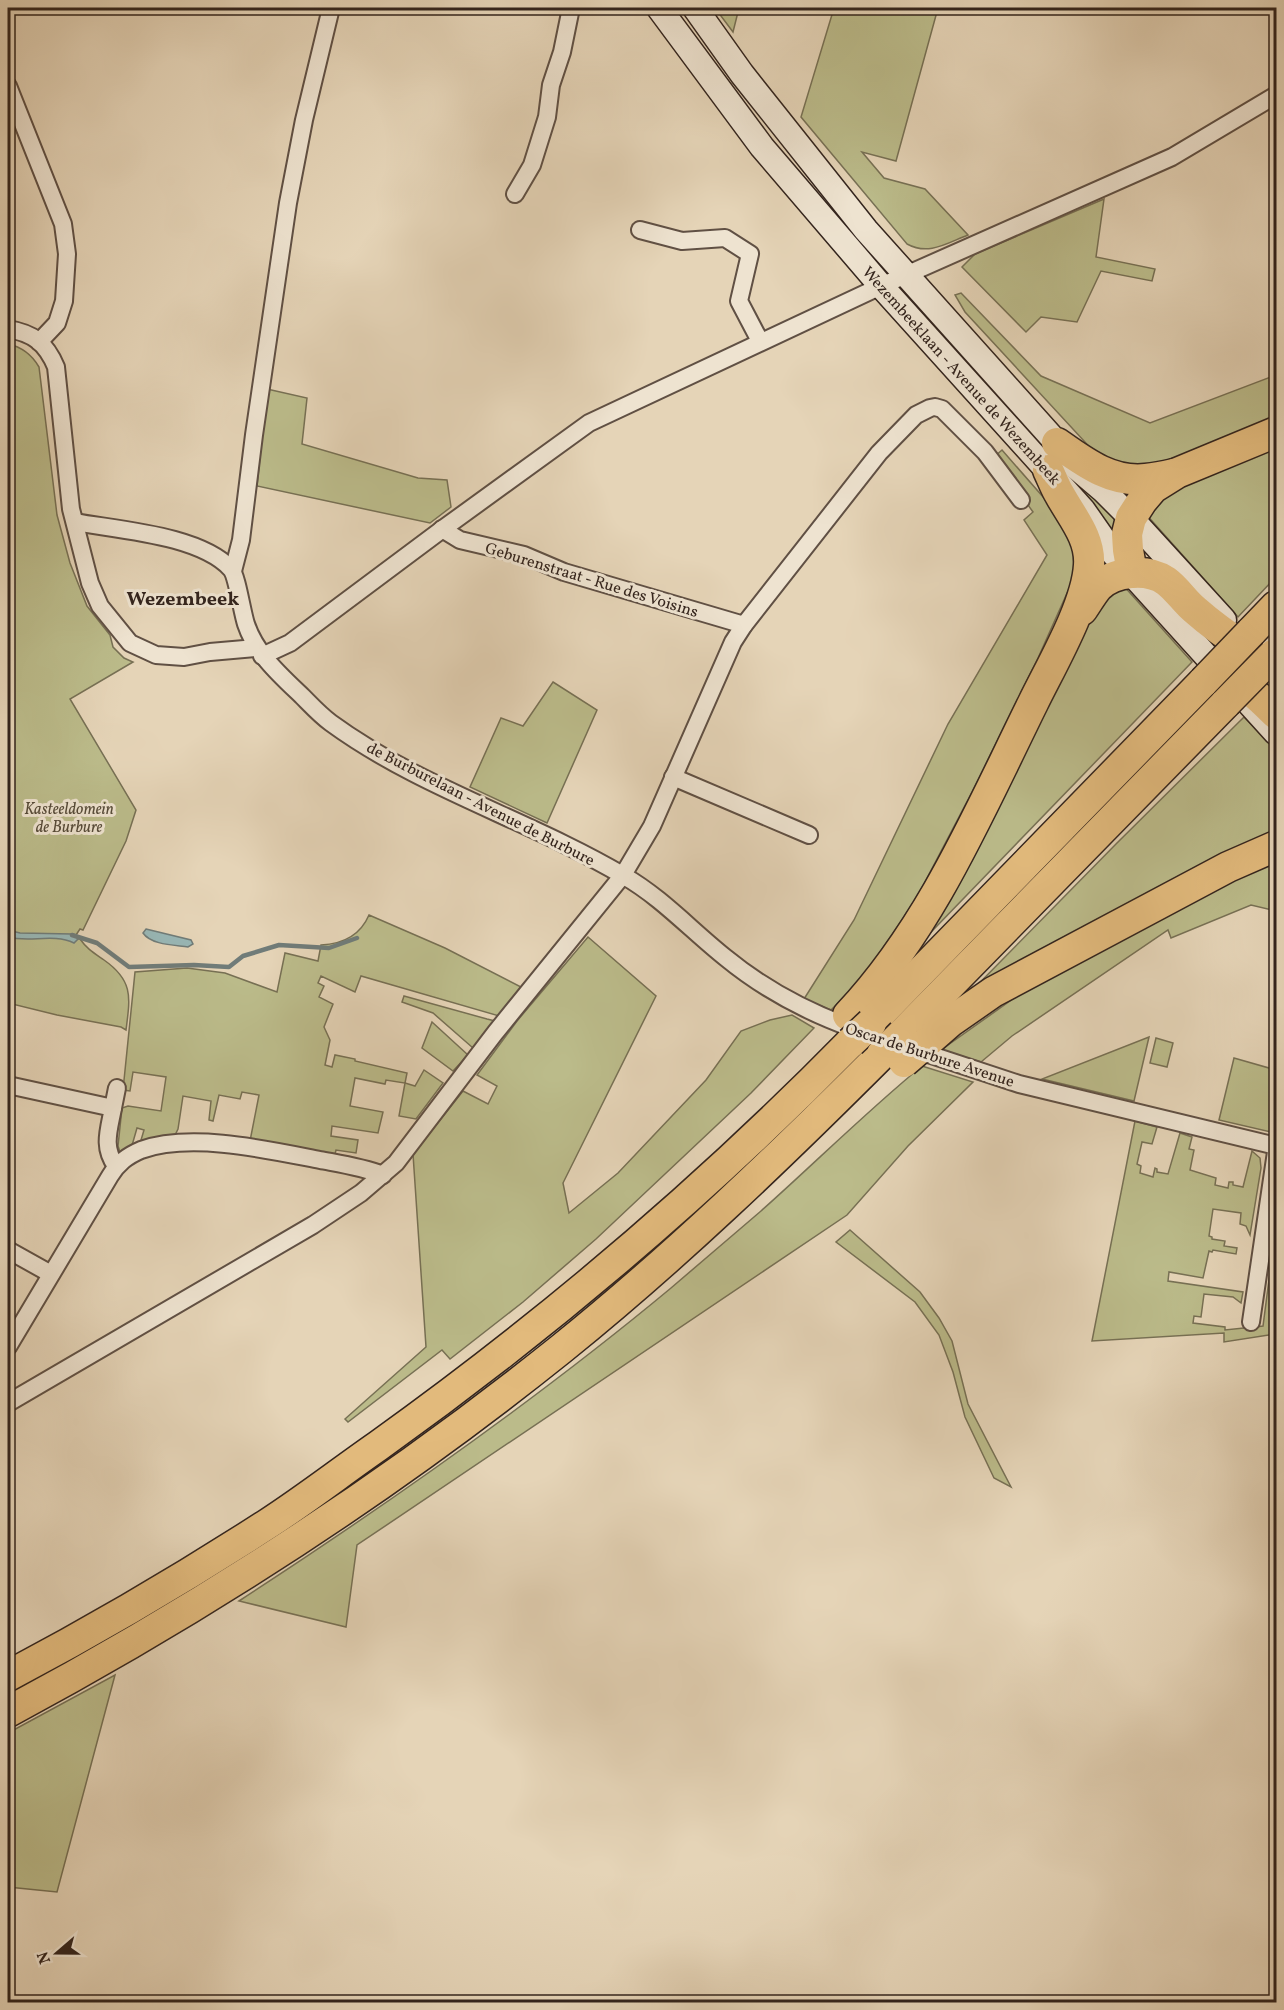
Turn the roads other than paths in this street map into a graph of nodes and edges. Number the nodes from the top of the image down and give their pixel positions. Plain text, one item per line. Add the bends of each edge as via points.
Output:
1 (331, 8) edge
2 (572, 8) edge
3 (658, 8) edge
4 (695, 8) edge
5 (8, 86) edge
6 (1276, 95) edge
7 (514, 194) dead end
8 (640, 230) dead end
9 (906, 276) junction
10 (881, 286) junction
11 (8, 329) edge
12 (760, 341) junction
13 (39, 342) junction
14 (1276, 432) edge
15 (1052, 457) junction
16 (1177, 473) junction
17 (1021, 500) dead end
18 (1131, 518) junction
19 (75, 522) junction
20 (442, 529) junction
21 (233, 571) junction
22 (1132, 573) junction
23 (1276, 606) edge
24 (1071, 624) junction
25 (744, 625) junction
26 (259, 652) junction
27 (1265, 654) edge
28 (1218, 686) junction
29 (1276, 714) edge
30 (1276, 733) edge
31 (673, 777) junction
32 (809, 835) dead end
33 (1276, 846) edge
34 (623, 875) junction
35 (849, 1035) junction
36 (903, 1048) junction
37 (8, 1085) edge
38 (117, 1088) dead end
39 (113, 1108) junction
40 (1276, 1146) edge
41 (1276, 1152) edge
42 (116, 1166) junction
43 (383, 1175) junction
44 (8, 1250) edge
45 (51, 1274) junction
46 (1251, 1322) dead end
47 (8, 1347) edge
48 (8, 1402) edge
49 (8, 1676) edge
50 (8, 1712) edge

1 - 21 street via 288,203 241,540
2 - 7 street via 551,85 547,117 532,165
3 - 10 main road, Wezembeeklaan - Avenue de Wezembeek via 762,147
4 - 9 main road, Wezembeeklaan - Avenue de Wezembeek via 827,183
5 - 13 street via 63,224 68,254 64,301 57,323
6 - 9 street via 1173,157
8 - 12 street via 682,241 725,238 750,254 739,301
9 - 10 street
9 - 15 main road, Wezembeeklaan - Avenue de Wezembeek
10 - 12 street
10 - 15 main road, Wezembeeklaan - Avenue de Wezembeek
11 - 13 street via 24,332
12 - 20 street via 589,423
13 - 19 street via 57,367
14 - 16 highway
15 - 16 highway via 1111,475 1144,480
15 - 18 main road, Wezembeeklaan - Avenue de Wezembeek via 1076,467
15 - 22 main road, Wezembeeklaan - Avenue de Wezembeek via 1083,510
15 - 24 highway via 1059,494 1085,537 1090,562 1088,579
16 - 18 highway via 1153,488
17 - 25 street via 985,452 942,409 920,412 868,465
18 - 22 highway via 1127,542
18 - 27 main road, Wezembeeklaan - Avenue de Wezembeek via 1221,617
19 - 21 street via 207,550
19 - 26 street via 94,595 130,643 168,657
20 - 25 street, Geburenstraat - Rue des Voisins via 460,540 524,555 564,572
20 - 26 street via 290,642
21 - 26 street via 246,626
22 - 24 highway via 1113,577 1098,587
22 - 27 highway via 1159,577 1169,583 1213,626
22 - 28 main road, Wezembeeklaan - Avenue de Wezembeek
23 - 27 highway
24 - 35 highway via 923,917 874,987
25 - 31 street via 727,653
26 - 34 street, de Burburelaan - Avenue de Burbure via 329,722 367,747
27 - 28 highway, bridge
28 - 29 highway via 1237,680
28 - 30 main road, Wezembeeklaan - Avenue de Wezembeek
28 - 35 highway
28 - 36 highway
31 - 32 street
31 - 34 street via 652,826
33 - 36 highway via 1228,867 993,992
34 - 40 street, Oscar de Burbure Avenue via 728,960 785,999 826,1019 1019,1084
34 - 43 street
35 - 49 highway via 728,1163 544,1321 437,1403 271,1521 121,1613
36 - 50 highway via 829,1107 647,1276 458,1429 210,1596
37 - 39 street
38 - 39 street
39 - 42 street via 107,1143
41 - 46 street
42 - 43 street via 142,1150 185,1143 270,1151
42 - 45 street
43 - 48 street via 313,1225
44 - 45 street
45 - 47 street

